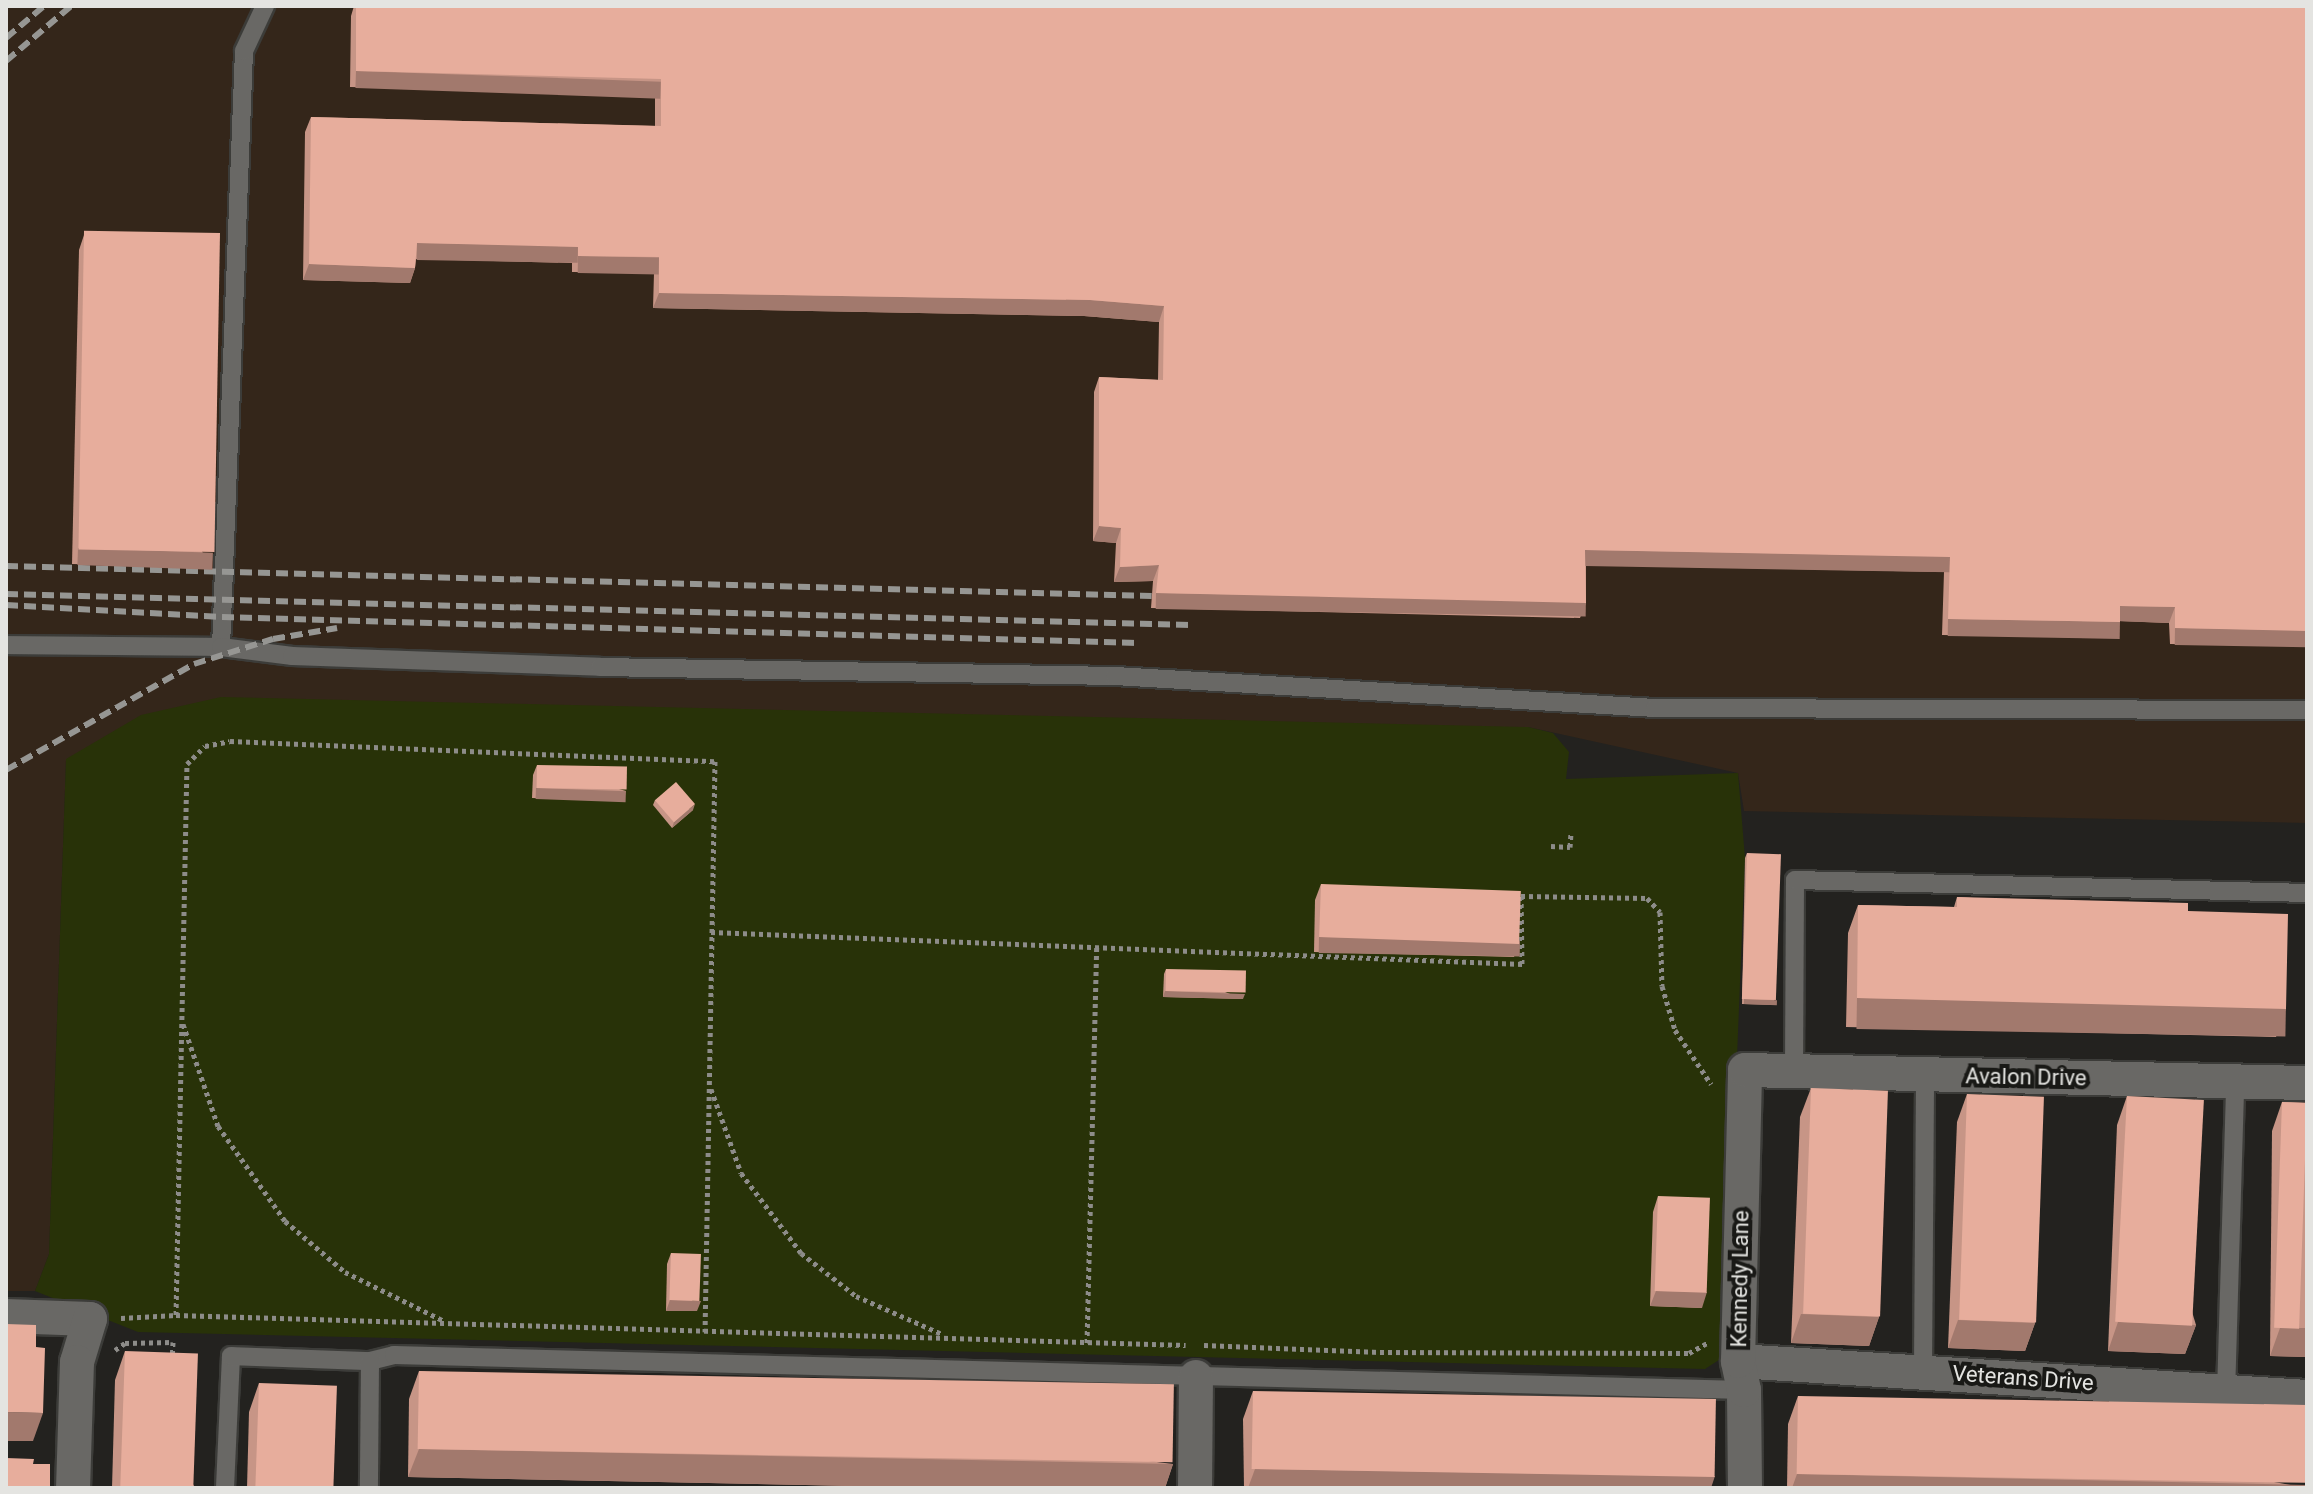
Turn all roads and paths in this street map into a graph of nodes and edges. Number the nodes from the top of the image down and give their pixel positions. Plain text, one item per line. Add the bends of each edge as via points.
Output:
1 (265, 6) edge
2 (6, 645) edge
3 (221, 647) junction
4 (2307, 710) edge
5 (1571, 834) dead end
6 (1551, 846) dead end
7 (2307, 893) edge
8 (711, 932) junction
9 (1097, 947) junction
10 (181, 1015) junction
11 (1745, 1070) joint
12 (1794, 1071) junction
13 (1925, 1074) junction
14 (709, 1080) junction
15 (2235, 1082) junction
16 (2307, 1083) edge
17 (1715, 1091) dead end
18 (176, 1315) junction
19 (6, 1316) edge
20 (90, 1319) junction
21 (451, 1324) junction
22 (705, 1332) junction
23 (951, 1336) junction
24 (1711, 1337) dead end
25 (1087, 1343) junction
26 (370, 1361) junction
27 (172, 1369) edge
28 (1923, 1370) junction
29 (1741, 1375) junction
30 (1196, 1377) junction
31 (2226, 1394) junction
32 (2307, 1397) edge
33 (73, 1488) edge
34 (225, 1488) edge
35 (369, 1488) edge
36 (1195, 1488) edge
37 (1745, 1488) edge

1 - 3 lane via 244,51
2 - 3 lane
3 - 4 lane via 292,656 600,667 1115,676 1655,708
5 - 6 path via 1570,847
7 - 12 lane via 1795,880
8 - 9 path
8 - 10 path via 715,761 217,741 187,764
8 - 14 path
9 - 17 path via 1522,964 1521,896 1647,898 1660,912 1667,1008 1684,1047
9 - 25 path
10 - 18 path
10 - 21 path via 218,1126 285,1221 356,1279
11 - 12 street, Avalon Drive
11 - 29 street, Kennedy Lane
12 - 13 street, Avalon Drive
13 - 15 street, Avalon Drive
13 - 28 lane
14 - 22 path
14 - 23 path via 741,1173 793,1245 856,1296
15 - 16 street, Avalon Drive
15 - 31 lane
18 - 20 path
18 - 21 path
19 - 20 street
20 - 27 path via 106,1356 125,1343 173,1342
20 - 33 street via 77,1362
21 - 22 path
22 - 23 path
23 - 25 path
24 - 25 path via 1689,1353 1380,1352
26 - 30 lane via 394,1355
26 - 34 lane via 231,1356
26 - 35 lane
28 - 29 street, Veterans Drive
28 - 31 street, Veterans Drive
29 - 30 lane
29 - 37 street, Kennedy Lane
30 - 36 street
31 - 32 street, Veterans Drive

